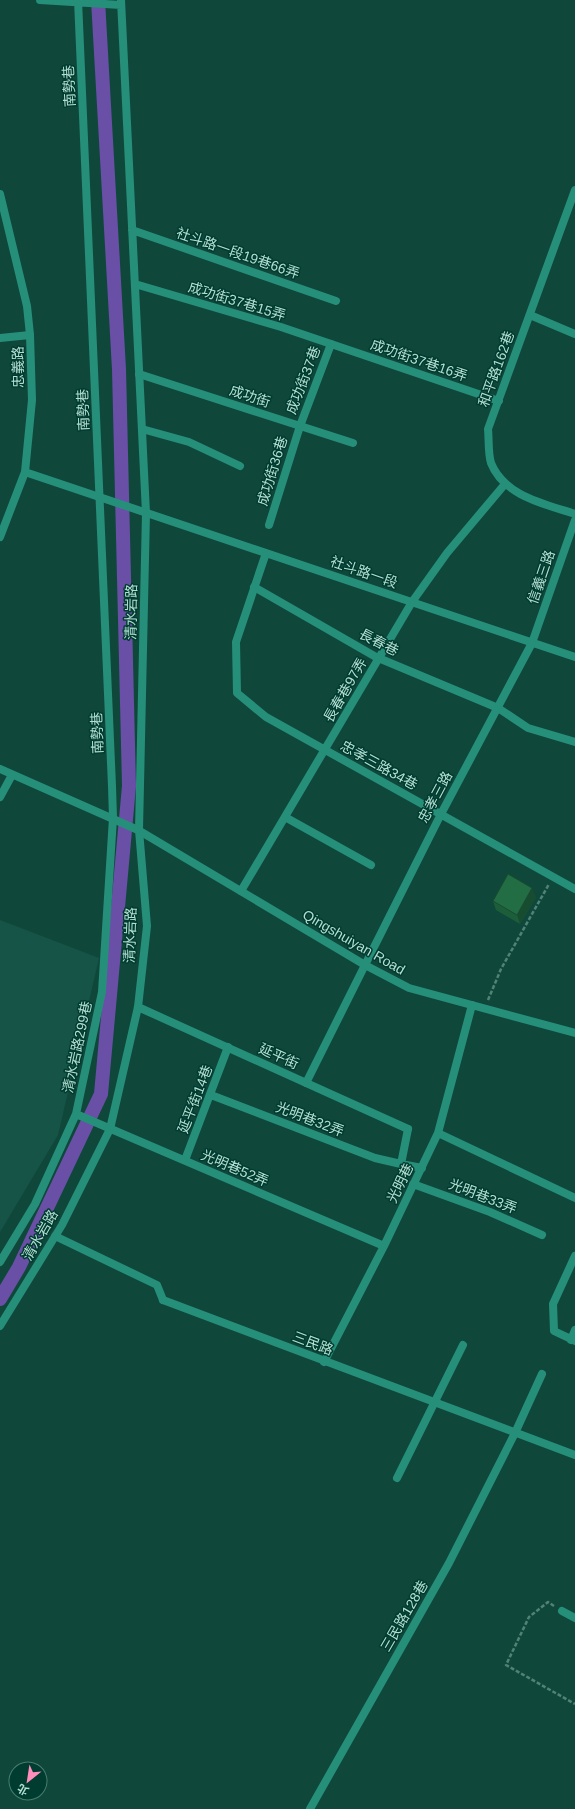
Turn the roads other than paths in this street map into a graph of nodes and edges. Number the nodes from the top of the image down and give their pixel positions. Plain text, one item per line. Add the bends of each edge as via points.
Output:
1 (40, 0) edge
2 (78, 1) edge
3 (121, 2) edge
4 (575, 190) edge
5 (0, 194) edge
6 (132, 230) junction
7 (135, 284) junction
8 (336, 301) dead end
9 (530, 315) junction
10 (575, 334) edge
11 (30, 335) junction
12 (0, 338) edge
13 (331, 344) junction
14 (139, 374) junction
15 (498, 401) junction
16 (300, 426) junction
17 (142, 429) junction
18 (353, 443) dead end
19 (240, 466) dead end
20 (25, 472) junction
21 (505, 484) junction
22 (101, 498) junction
23 (146, 512) junction
24 (575, 514) edge
25 (575, 520) edge
26 (269, 525) dead end
27 (0, 537) edge
28 (266, 553) junction
29 (254, 587) junction
30 (412, 602) junction
31 (532, 643) junction
32 (575, 657) edge
33 (379, 659) junction
34 (498, 708) junction
35 (575, 742) edge
36 (326, 750) junction
37 (0, 769) edge
38 (12, 775) junction
39 (0, 797) edge
40 (441, 814) junction
41 (285, 817) junction
42 (113, 818) junction
43 (138, 830) junction
44 (371, 865) dead end
45 (575, 889) edge
46 (240, 891) junction
47 (365, 965) junction
48 (472, 1005) junction
49 (138, 1006) junction
50 (575, 1033) edge
51 (228, 1047) junction
52 (306, 1083) junction
53 (211, 1095) junction
54 (77, 1114) junction
55 (110, 1128) junction
56 (438, 1133) junction
57 (185, 1160) junction
58 (401, 1164) junction
59 (422, 1168) junction
60 (414, 1184) junction
61 (575, 1198) edge
62 (542, 1235) dead end
63 (55, 1236) junction
64 (384, 1246) junction
65 (575, 1256) edge
66 (0, 1262) edge
67 (0, 1326) edge
68 (575, 1330) edge
69 (573, 1340) edge
70 (464, 1345) dead end
71 (324, 1362) junction
72 (542, 1374) dead end
73 (434, 1403) junction
74 (515, 1433) junction
75 (575, 1455) edge
76 (397, 1478) dead end
77 (562, 1611) road end
78 (575, 1618) edge
79 (310, 1809) edge

1 - 2 street
2 - 3 street
2 - 22 street, 南勢巷
3 - 6 street
4 - 9 street, 和平路162巷
5 - 11 street, 忠義路 via 27,306
6 - 7 street
6 - 8 street, 社斗路一段19巷66弄
7 - 13 street, 成功街37巷15弄
7 - 14 street
9 - 10 street
9 - 15 street, 和平路162巷
11 - 12 street
11 - 20 street, 忠義路 via 32,400
13 - 15 street, 成功街37巷16弄
13 - 16 street, 成功街37巷
14 - 16 street, 成功街
14 - 17 street, 清水岩路
15 - 21 street, 和平路162巷 via 488,429 491,462
16 - 18 street, 成功街
16 - 26 street, 成功街36巷
17 - 19 street via 189,442
17 - 23 street, 清水岩路
20 - 22 street
20 - 27 street, 忠義路
21 - 24 street, 和平路162巷 via 529,498
21 - 30 street, 長春巷97弄 via 447,553
22 - 23 street, 社斗路一段
22 - 42 street, 南勢巷
23 - 28 street, 社斗路一段
23 - 43 street, 清水岩路
25 - 31 street, 信義三路
28 - 29 street, 忠孝三路34巷
28 - 30 street, 社斗路一段
29 - 33 street, 長春巷
29 - 36 street, 忠孝三路34巷 via 236,642 237,693 266,717
30 - 31 street, 社斗路一段
30 - 33 street, 長春巷97弄
31 - 32 street, 社斗路一段
31 - 34 street, 忠孝三路
33 - 34 street, 長春巷
33 - 36 street, 長春巷97弄
34 - 35 street, 長春巷 via 528,728
34 - 40 street, 忠孝三路
36 - 40 street, 忠孝三路34巷
36 - 41 street, 長春巷97弄
37 - 38 street
38 - 39 street
38 - 42 street
40 - 45 street
40 - 47 street, 忠孝三路
41 - 44 street
41 - 46 street, 長春巷97弄
42 - 43 street, Qingshuiyan Road
42 - 54 street, 清水岩路299巷 via 102,992
43 - 46 street, Qingshuiyan Road
43 - 49 street, 清水岩路 via 147,926
46 - 47 street, Qingshuiyan Road
47 - 48 street, Qingshuiyan Road via 409,988
47 - 52 street, 忠孝三路
48 - 50 street, Qingshuiyan Road
48 - 56 street, 光明巷
49 - 51 street, 延平街
49 - 55 street, 清水岩路
51 - 52 street, 延平街
51 - 53 street, 延平街14巷
52 - 58 street, 延平街 via 408,1129
53 - 57 street, 延平街14巷
53 - 58 street, 光明巷32弄 via 375,1158
54 - 55 street, 光明巷52弄
54 - 66 street, 清水岩路299巷 via 35,1204
55 - 57 street, 光明巷52弄
55 - 63 street, 清水岩路
56 - 59 street, 光明巷
56 - 61 street
57 - 64 street, 光明巷52弄
58 - 59 street, 光明巷32弄
59 - 60 street, 光明巷
60 - 62 street, 光明巷33弄 via 490,1212
60 - 64 street, 光明巷
63 - 67 street, 清水岩路
63 - 71 street, 三民路 via 156,1285 163,1300
64 - 71 street, 光明巷
65 - 69 street via 553,1304 554,1331
68 - 69 street
70 - 73 street
71 - 73 street, 三民路
72 - 74 street, 三民路128巷
73 - 74 street, 三民路
73 - 76 street
74 - 75 street, 三民路
74 - 79 street, 三民路128巷 via 449,1563
77 - 78 street

